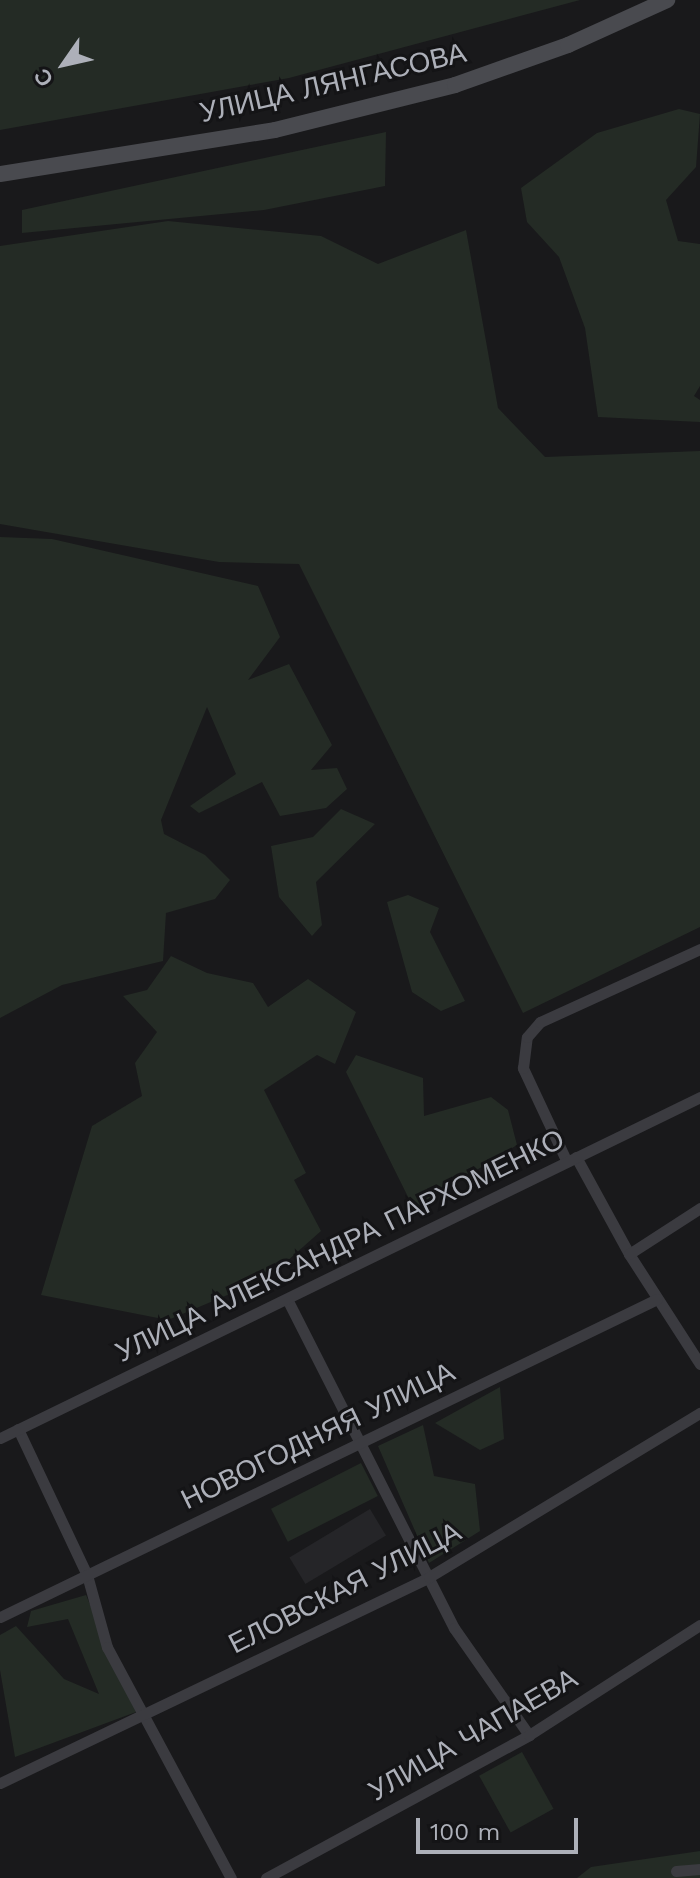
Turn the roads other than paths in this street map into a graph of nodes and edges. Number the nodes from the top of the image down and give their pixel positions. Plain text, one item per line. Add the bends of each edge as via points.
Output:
1 (667, 0) edge
2 (0, 174) edge
3 (700, 949) edge
4 (700, 1097) edge
5 (571, 1159) junction
6 (700, 1208) edge
7 (629, 1254) junction
8 (287, 1299) junction
9 (657, 1299) junction
10 (700, 1364) edge
11 (700, 1413) edge
12 (18, 1429) junction
13 (0, 1438) edge
14 (361, 1442) junction
15 (87, 1575) junction
16 (429, 1577) junction
17 (0, 1617) edge
18 (700, 1625) edge
19 (144, 1716) junction
20 (529, 1735) junction
21 (0, 1783) edge
22 (700, 1869) edge
23 (676, 1871) dead end
24 (231, 1878) edge
25 (266, 1878) edge

1 - 2 main road, УЛИЦА ЛЯНГАСОВА via 568,45 455,85 275,130
3 - 5 street via 540,1022 527,1037 523,1068
4 - 5 street, УЛИЦА АЛЕКСАНДРА ПАРХОМЕНКО
5 - 7 street
5 - 8 street, УЛИЦА АЛЕКСАНДРА ПАРХОМЕНКО
6 - 7 street
7 - 9 street
8 - 12 street, УЛИЦА АЛЕКСАНДРА ПАРХОМЕНКО
8 - 14 street
9 - 10 street
9 - 14 street, НОВОГОДНЯЯ УЛИЦА
11 - 16 street, ЕЛОВСКАЯ УЛИЦА
12 - 13 street, УЛИЦА АЛЕКСАНДРА ПАРХОМЕНКО
12 - 15 street
14 - 15 street, НОВОГОДНЯЯ УЛИЦА
14 - 16 street
15 - 17 street, НОВОГОДНЯЯ УЛИЦА
15 - 19 street via 107,1647
16 - 19 street, ЕЛОВСКАЯ УЛИЦА
16 - 20 street via 454,1628
18 - 20 street, УЛИЦА ЧАПАЕВА
19 - 21 street, ЕЛОВСКАЯ УЛИЦА
19 - 24 street
20 - 25 street, УЛИЦА ЧАПАЕВА
22 - 23 street

